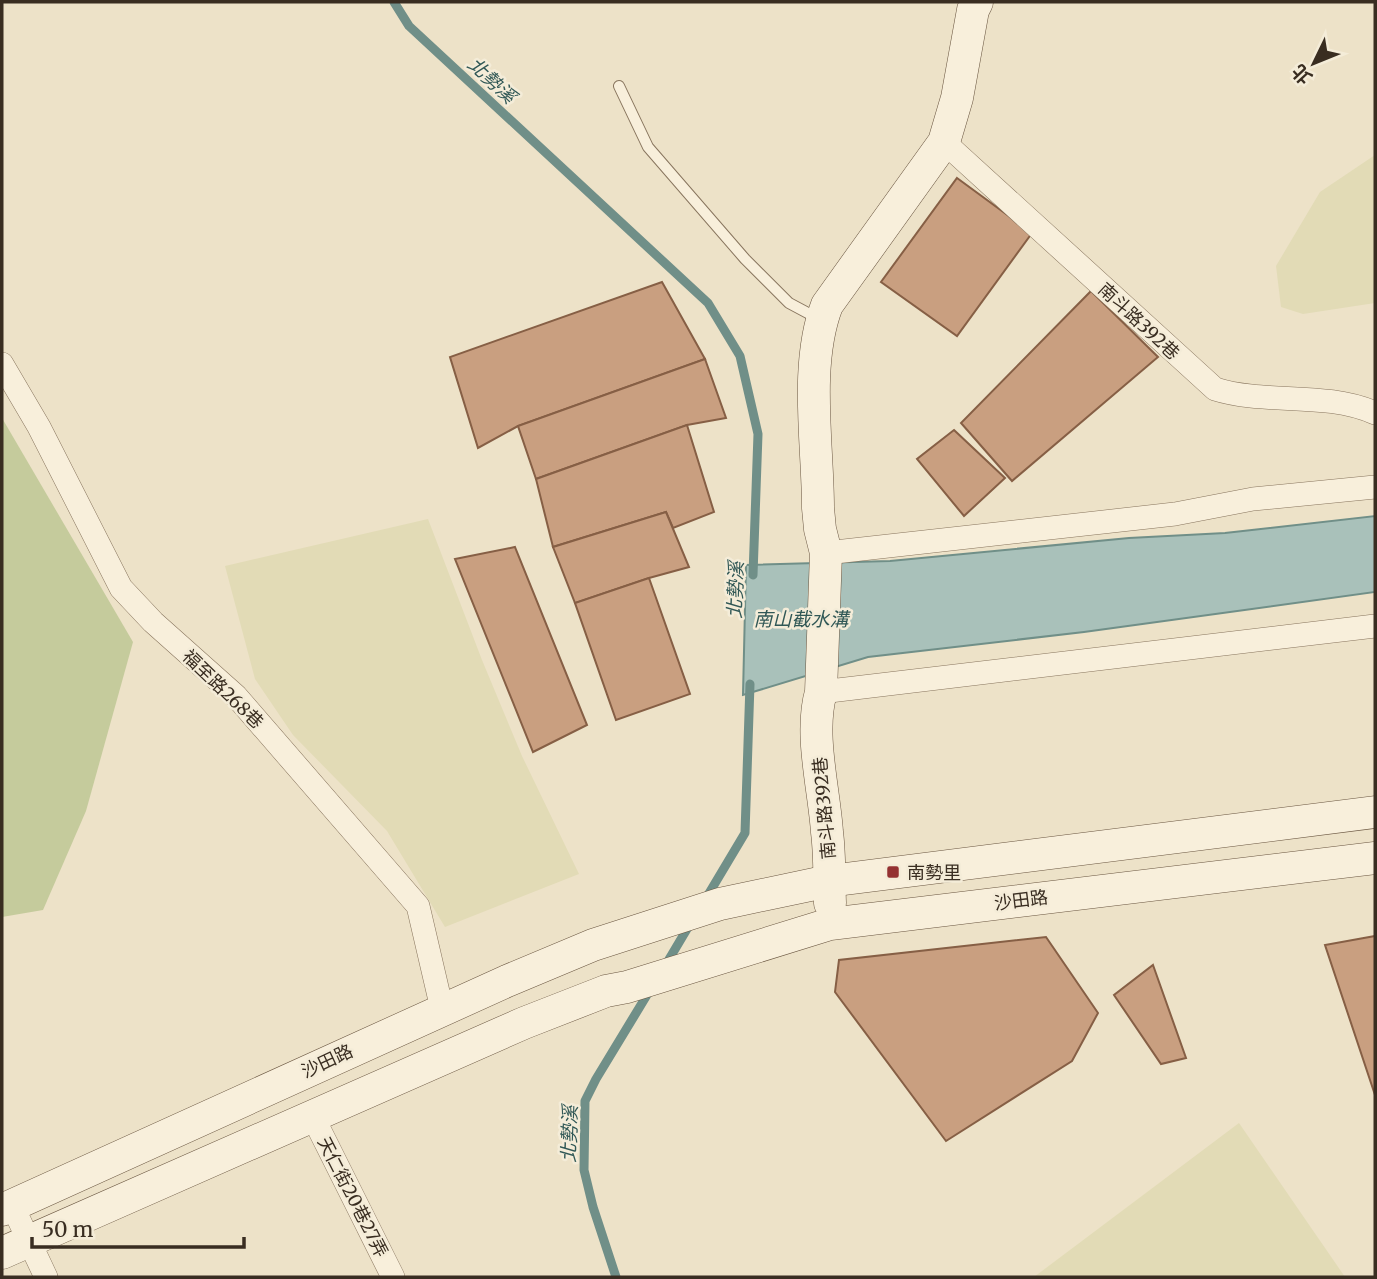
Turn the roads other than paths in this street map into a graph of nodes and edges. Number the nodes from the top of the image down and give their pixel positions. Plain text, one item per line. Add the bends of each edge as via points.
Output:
1 (978, 2) edge
2 (619, 86) dead end
3 (944, 142) junction
4 (821, 320) junction
5 (2, 364) edge
6 (1375, 413) edge
7 (1375, 487) edge
8 (826, 553) junction
9 (1375, 626) edge
10 (821, 692) junction
11 (1375, 812) edge
12 (1375, 858) edge
13 (829, 881) junction
14 (830, 924) junction
15 (442, 1009) junction
16 (313, 1117) junction
17 (7, 1207) edge
18 (16, 1247) edge
19 (46, 1277) edge
20 (393, 1277) edge

1 - 3 street
2 - 4 lane via 648,147 745,259 789,303
3 - 4 street via 827,305
3 - 6 street, 南斗路392巷 via 1214,389 1253,398 1334,403
4 - 8 street via 813,369 818,509
5 - 15 street, 福至路268巷 via 121,588 236,696 418,906
7 - 8 street
8 - 10 street, 南斗路392巷
9 - 10 street
10 - 13 street, 南斗路392巷 via 817,730
11 - 13 street
12 - 14 street, 沙田路
13 - 14 street, 南斗路392巷
13 - 15 street, 沙田路 via 720,904 657,923
14 - 16 street, 沙田路 via 606,991
15 - 17 street, 沙田路
16 - 18 street
16 - 20 street, 天仁街20巷27弄
17 - 18 street
18 - 19 street

